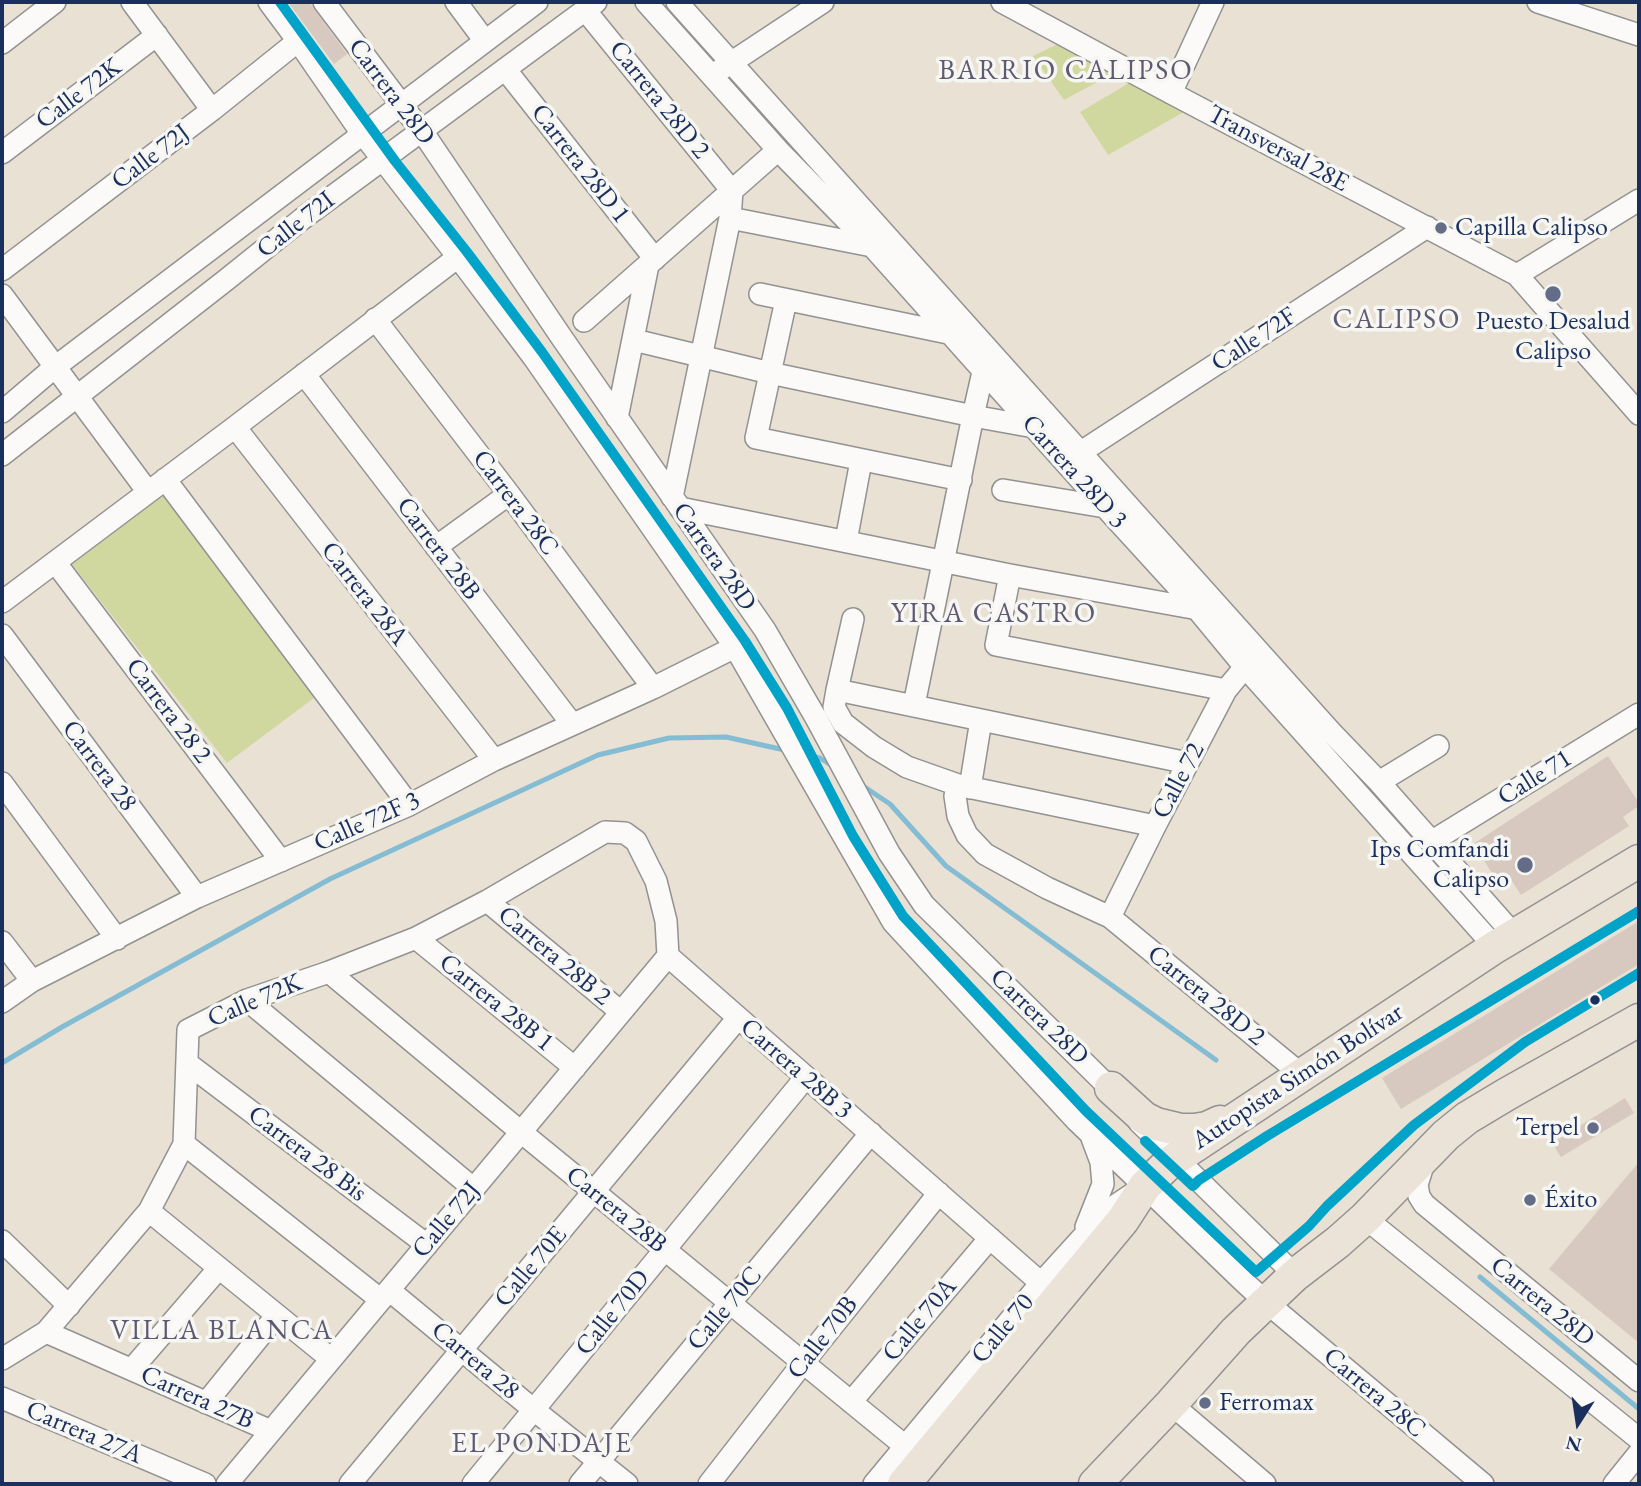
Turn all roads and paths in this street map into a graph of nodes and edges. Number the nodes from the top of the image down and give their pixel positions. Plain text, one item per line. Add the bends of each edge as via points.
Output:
1 (55, 2) edge
2 (132, 2) edge
3 (270, 2) edge
4 (324, 2) edge
5 (456, 2) edge
6 (537, 2) edge
7 (646, 2) edge
8 (677, 2) edge
9 (823, 2) edge
10 (1002, 2) edge
11 (1213, 2) edge
12 (1538, 2) edge
13 (591, 6) edge
14 (1039, 11) edge
15 (157, 35) junction
16 (1639, 35) edge
17 (298, 41) junction
18 (485, 41) junction
19 (2, 43) edge
20 (731, 62) junction
21 (505, 69) junction
22 (713, 76) junction
23 (1171, 93) junction
24 (402, 104) junction
25 (212, 110) junction
26 (421, 131) junction
27 (363, 134) junction
28 (778, 150) junction
29 (2, 153) edge
30 (383, 159) junction
31 (732, 191) junction
32 (1639, 200) edge
33 (730, 218) junction
34 (1427, 227) junction
35 (872, 246) junction
36 (458, 257) junction
37 (652, 262) junction
38 (2, 270) edge
39 (1517, 275) junction
40 (760, 294) dead end
41 (2, 295) edge
42 (786, 300) junction
43 (375, 319) junction
44 (584, 321) dead end
45 (948, 333) junction
46 (634, 340) junction
47 (702, 357) junction
48 (55, 367) junction
49 (984, 372) junction
50 (770, 373) junction
51 (304, 374) junction
52 (77, 397) junction
53 (2, 412) edge
54 (1639, 414) edge
55 (973, 416) junction
56 (617, 418) junction
57 (235, 427) junction
58 (1034, 427) junction
59 (1081, 452) junction
60 (2, 455) edge
61 (861, 461) junction
62 (961, 480) junction
63 (156, 486) junction
64 (1003, 490) dead end
65 (509, 494) junction
66 (676, 502) junction
67 (1105, 507) junction
68 (846, 541) junction
69 (436, 547) junction
70 (55, 562) junction
71 (944, 562) junction
72 (1010, 575) junction
73 (1196, 598) junction
74 (2, 602) edge
75 (853, 619) dead end
76 (2, 635) edge
77 (735, 647) junction
78 (1253, 660) junction
79 (653, 688) junction
80 (837, 690) junction
81 (1226, 690) junction
82 (914, 705) junction
83 (1639, 714) edge
84 (981, 720) junction
85 (572, 724) junction
86 (1438, 746) dead end
87 (494, 760) junction
88 (1188, 763) junction
89 (1379, 782) junction
90 (2, 783) edge
91 (964, 787) junction
92 (409, 805) junction
93 (1155, 826) junction
94 (1431, 842) junction
95 (281, 861) junction
96 (1639, 861) edge
97 (197, 898) junction
98 (487, 901) junction
99 (1110, 917) junction
100 (416, 938) junction
101 (117, 939) junction
102 (2, 942) edge
103 (1505, 942) junction
104 (668, 956) junction
105 (329, 972) junction
106 (32, 981) junction
107 (247, 1000) junction
108 (2, 1002) edge
109 (621, 1012) junction
110 (738, 1018) junction
111 (1639, 1020) edge
112 (187, 1063) junction
113 (575, 1068) junction
114 (1303, 1075) junction
115 (806, 1077) junction
116 (1111, 1088) junction
117 (1252, 1106) junction
118 (1077, 1121) junction
119 (521, 1132) junction
120 (870, 1133) junction
121 (184, 1144) junction
122 (1428, 1152) junction
123 (1176, 1158) junction
124 (1144, 1186) junction
125 (474, 1188) junction
126 (593, 1192) junction
127 (939, 1193) junction
128 (149, 1211) junction
129 (1365, 1218) junction
130 (990, 1238) junction
131 (1081, 1239) junction
132 (2, 1241) edge
133 (427, 1245) junction
134 (665, 1250) junction
135 (219, 1268) junction
136 (1295, 1275) junction
137 (1041, 1283) junction
138 (385, 1295) junction
139 (1266, 1302) junction
140 (730, 1303) junction
141 (69, 1306) junction
142 (277, 1315) junction
143 (46, 1332) junction
144 (462, 1350) junction
145 (2, 1359) edge
146 (331, 1359) junction
147 (803, 1363) junction
148 (132, 1369) junction
149 (1639, 1381) edge
150 (2, 1398) edge
151 (206, 1402) junction
152 (851, 1402) junction
153 (1171, 1404) junction
154 (534, 1410) junction
155 (952, 1426) junction
156 (271, 1431) junction
157 (1639, 1439) edge
158 (909, 1441) junction
159 (1135, 1442) junction
160 (1639, 1453) edge
161 (599, 1462) junction
162 (205, 1484) edge
163 (227, 1484) edge
164 (350, 1484) edge
165 (473, 1484) edge
166 (580, 1484) edge
167 (627, 1484) edge
168 (709, 1484) edge
169 (874, 1484) edge
170 (904, 1484) edge
171 (1096, 1484) edge
172 (1111, 1484) edge
173 (1265, 1484) edge
174 (1483, 1484) edge
175 (1614, 1484) edge

1 - 19 street
2 - 15 street
3 - 17 street, Carrera 28D
4 - 24 street, Carrera 28D
5 - 18 street
6 - 18 street, Calle 72I
7 - 22 street, Carrera 28D 3
8 - 20 street, Carrera 28D 3
9 - 20 street
10 - 14 street, Transversal 28E
11 - 23 street
12 - 16 street
13 - 21 street, Calle 72I
13 - 31 street, Carrera 28D 2
14 - 23 street, Transversal 28E
15 - 25 street
15 - 29 street, Calle 72K
17 - 25 street, Calle 72J
17 - 27 street, Carrera 28D
18 - 24 street, Calle 72I
20 - 22 street
20 - 59 street, Carrera 28D 3
21 - 26 street, Calle 72I
21 - 37 street, Carrera 28D 1
22 - 28 street, Carrera 28D 3
23 - 34 street, Transversal 28E
24 - 26 street, Carrera 28D
24 - 27 street, Calle 72I
25 - 38 street, Calle 72J
26 - 30 street, Calle 72I
26 - 56 street, Carrera 28D
27 - 30 street, Carrera 28D
27 - 48 street, Calle 72I
28 - 31 street
28 - 35 street, Carrera 28D 3
30 - 36 street, Carrera 28D
30 - 52 street, Calle 72I
31 - 33 street
31 - 37 street
32 - 39 street
33 - 35 street
33 - 47 street
34 - 39 street, Transversal 28E
34 - 59 street, Calle 72F
35 - 45 street, Carrera 28D 3
36 - 43 street
36 - 77 street, Carrera 28D
37 - 44 street
37 - 46 street
39 - 54 street
40 - 42 street
41 - 48 street
42 - 45 street
42 - 50 street
43 - 51 street
43 - 65 street, Carrera 28C
45 - 49 street, Carrera 28D 3
46 - 47 street
46 - 56 street
47 - 50 street
47 - 66 street
48 - 52 street
48 - 53 street, Calle 72I
49 - 55 street
49 - 58 street, Carrera 28D 3
50 - 55 street
50 - 61 street via 756,438
51 - 57 street
51 - 69 street, Carrera 28B
52 - 60 street, Calle 72I
52 - 63 street
55 - 58 street
55 - 62 street
56 - 66 street, Carrera 28D
57 - 63 street
57 - 87 street, Carrera 28A
58 - 67 street, Carrera 28D 3
59 - 73 street, Carrera 28D 3
61 - 62 street
61 - 68 street
62 - 71 street
63 - 70 street
63 - 92 street
64 - 67 street
65 - 69 street
65 - 79 street, Carrera 28C
66 - 68 street
66 - 116 street, Carrera 28D via 765,630 888,853 924,905
67 - 73 street, Carrera 28D 3
68 - 71 street
69 - 85 street, Carrera 28B
70 - 74 street
70 - 95 street, Carrera 28 2
71 - 72 street
71 - 82 street
72 - 73 street
72 - 81 street via 996,645
73 - 78 street, Carrera 28D 3
75 - 80 street
76 - 97 street, Carrera 28
77 - 79 street, Calle 72F 3
77 - 118 street, Carrera 28D via 893,922
78 - 81 street, Calle 72
78 - 89 street, Carrera 28D 3
78 - 103 street, Carrera 28D 3
79 - 85 street, Calle 72F 3
80 - 82 street
80 - 91 street via 834,707 843,723 874,747 907,767
81 - 88 street, Calle 72
82 - 84 street
83 - 94 street, Calle 71
84 - 88 street
84 - 91 street, Carrera 28D 2
85 - 87 street, Calle 72F 3
86 - 89 street
87 - 92 street, Calle 72F 3
88 - 93 street, Calle 72
89 - 94 street, Carrera 28D 3
90 - 101 street
91 - 93 street
91 - 99 street, Carrera 28D 2 via 955,796 958,816 967,835 985,854
92 - 95 street, Calle 72F 3
93 - 99 street, Calle 72
94 - 103 street, Carrera 28D 3
95 - 97 street, Calle 72F 3
96 - 103 highway, Autopista Simón Bolívar
97 - 101 street, Calle 72F 3
98 - 100 street, Calle 72K
98 - 104 street, Calle 72K via 605,832 625,833 636,841 656,881 666,921
98 - 109 street, Carrera 28B 2
99 - 114 street, Carrera 28D 2
100 - 105 street, Calle 72K
100 - 113 street, Carrera 28B 1
101 - 106 street, Calle 72F 3
102 - 106 street
103 - 114 highway, Autopista Simón Bolívar
104 - 109 street, Calle 72J
104 - 110 street, Carrera 28B 3
105 - 107 street, Calle 72K
105 - 119 street, Carrera 28B
106 - 108 street, Calle 72F 3
107 - 112 street, Calle 72K via 188,1030
107 - 125 street
109 - 113 street, Calle 72J
110 - 115 street, Carrera 28B 3
110 - 126 street, Calle 70E
111 - 122 highway via 1477,1112
112 - 121 street, Calle 72K
112 - 133 street, Carrera 28 Bis
113 - 119 street, Calle 72J
114 - 117 highway, Autopista Simón Bolívar
115 - 120 street, Carrera 28B 3
115 - 134 street, Calle 70D
116 - 117 highway via 1144,1118 1181,1130 1207,1128
116 - 123 street, Carrera 28D
117 - 123 highway, Autopista Simón Bolívar
118 - 124 street, Carrera 28D
118 - 131 street via 1093,1140 1103,1184
119 - 125 street, Calle 72J
119 - 126 street, Carrera 28B
120 - 127 street, Carrera 28B 3
120 - 140 street, Calle 70C
121 - 128 street, Calle 72K
121 - 138 street, Carrera 28
122 - 129 highway
122 - 149 street, Carrera 28D via 1417,1185 1424,1204
123 - 124 highway, Autopista Simón Bolívar
123 - 136 street, Carrera 28D
124 - 131 street, Calle 70 via 1110,1209
124 - 139 street, Carrera 28D
124 - 155 highway, Autopista Simón Bolívar via 1123,1220
125 - 133 street, Calle 72J
126 - 134 street, Carrera 28B
126 - 144 street, Calle 70E
127 - 130 street, Carrera 28B 3
127 - 147 street, Calle 70B
128 - 135 street
128 - 141 street, Calle 72K
129 - 136 highway
129 - 157 street, Carrera 28D
130 - 137 street, Carrera 28B 3
130 - 152 street, Calle 70A
131 - 137 street, Calle 70
132 - 141 street
133 - 138 street, Calle 72J
134 - 140 street, Carrera 28B
134 - 154 street, Calle 70D
135 - 142 street
135 - 148 street
136 - 139 highway
137 - 158 street, Calle 70
138 - 144 street, Carrera 28
138 - 146 street, Calle 72J
139 - 153 highway
139 - 174 street, Carrera 28C
140 - 147 street, Carrera 28B
140 - 161 street, Calle 70C
141 - 143 street, Calle 72K
142 - 146 street
142 - 151 street
143 - 145 street, Calle 72K
143 - 148 street, Carrera 27B
144 - 154 street, Carrera 28
144 - 164 street, Calle 70E
146 - 156 street, Calle 72J
147 - 152 street, Carrera 28B
147 - 168 street, Calle 70B
148 - 151 street, Carrera 27B
150 - 162 street, Carrera 27A
151 - 156 street, Carrera 27B
152 - 158 street, Carrera 28B
153 - 159 highway
153 - 173 street
154 - 161 street, Carrera 28
154 - 165 street, Calle 70D
155 - 158 highway
155 - 170 highway, Autopista Simón Bolívar
156 - 163 street, Calle 72J
158 - 169 street, Calle 70
159 - 171 highway
159 - 172 street
160 - 175 street
161 - 166 street, Calle 70C
161 - 167 street, Carrera 28

